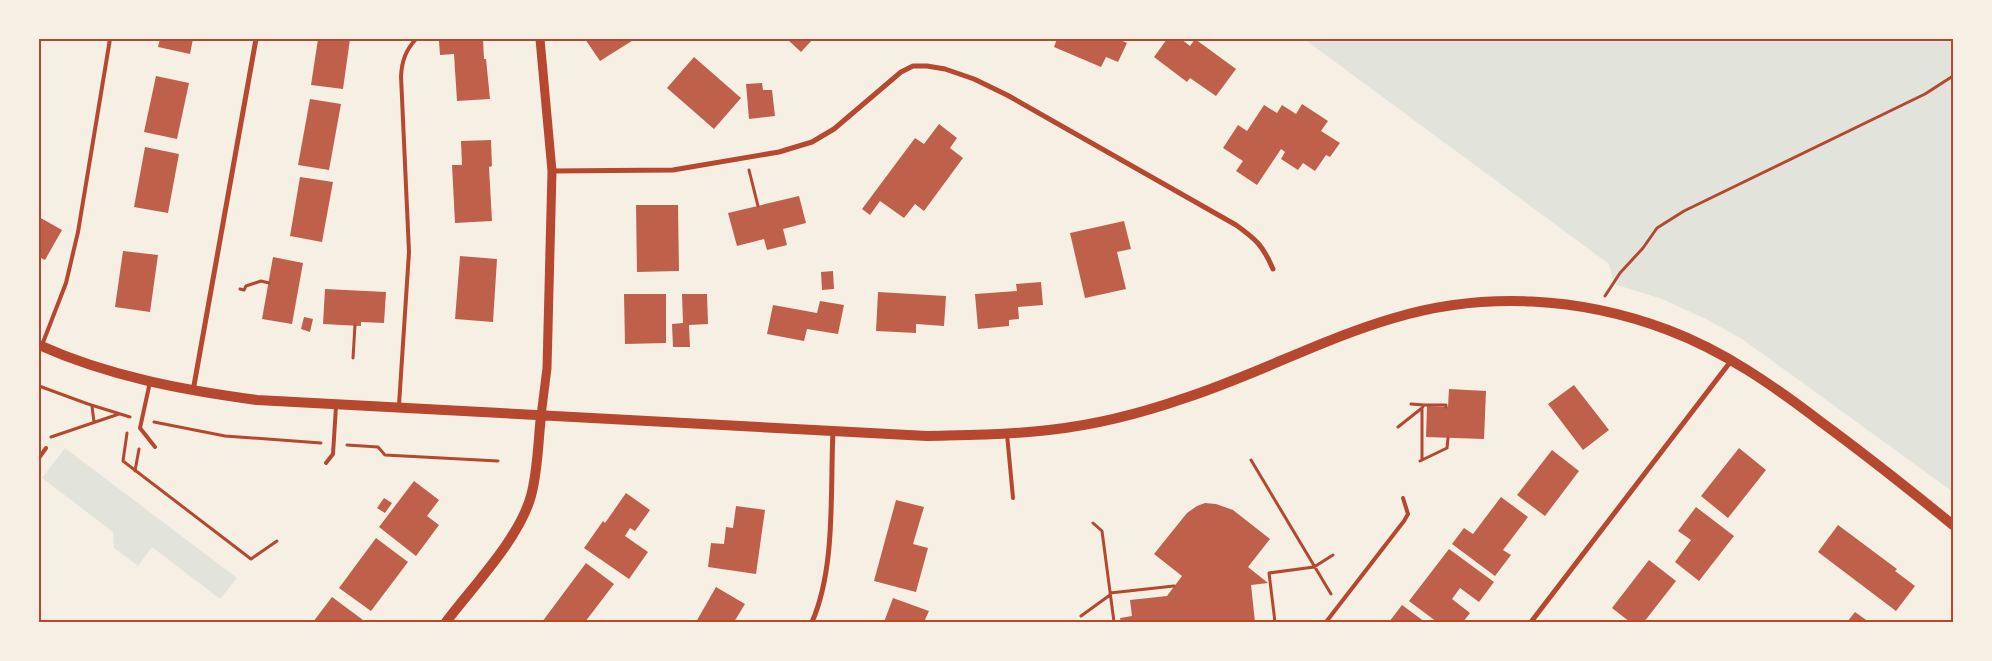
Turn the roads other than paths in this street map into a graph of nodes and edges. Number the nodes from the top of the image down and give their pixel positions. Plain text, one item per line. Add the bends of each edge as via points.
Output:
1 (110, 39) edge
2 (256, 39) edge
3 (416, 39) edge
4 (540, 39) edge
5 (552, 171) junction
6 (1272, 269) dead end
7 (40, 346) edge
8 (1732, 360) junction
9 (150, 382) junction
10 (192, 391) junction
11 (336, 405) junction
12 (399, 408) junction
13 (541, 416) junction
14 (833, 432) junction
15 (1007, 434) junction
16 (155, 447) dead end
17 (46, 448) dead end
18 (39, 458) edge
19 (326, 463) dead end
20 (1013, 498) dead end
21 (1403, 498) dead end
22 (1953, 525) edge
23 (446, 622) edge
24 (812, 622) edge
25 (1326, 622) edge
26 (1531, 622) edge

1 - 7 lane via 78,232 66,283
2 - 10 street
3 - 12 lane via 405,53 401,76 409,252
4 - 5 street
5 - 6 street via 673,170 779,152 816,140 838,126 895,76 914,66 927,66 974,79 1007,95 1236,225 1264,250
5 - 13 street via 547,368
7 - 9 main road
8 - 15 main road via 1671,330 1597,310 1553,302 1464,303 1393,318 1228,383 1156,407 1093,423
8 - 22 main road via 1801,406
8 - 26 street
9 - 10 main road
9 - 16 lane via 140,428
10 - 11 main road via 257,400
11 - 12 main road
11 - 19 lane via 333,454
12 - 13 main road
13 - 14 main road
13 - 23 main road via 535,476 525,514 515,532
14 - 15 main road via 927,436
14 - 24 street via 825,575
15 - 20 lane
17 - 18 lane
21 - 25 lane via 1408,508 1404,521

